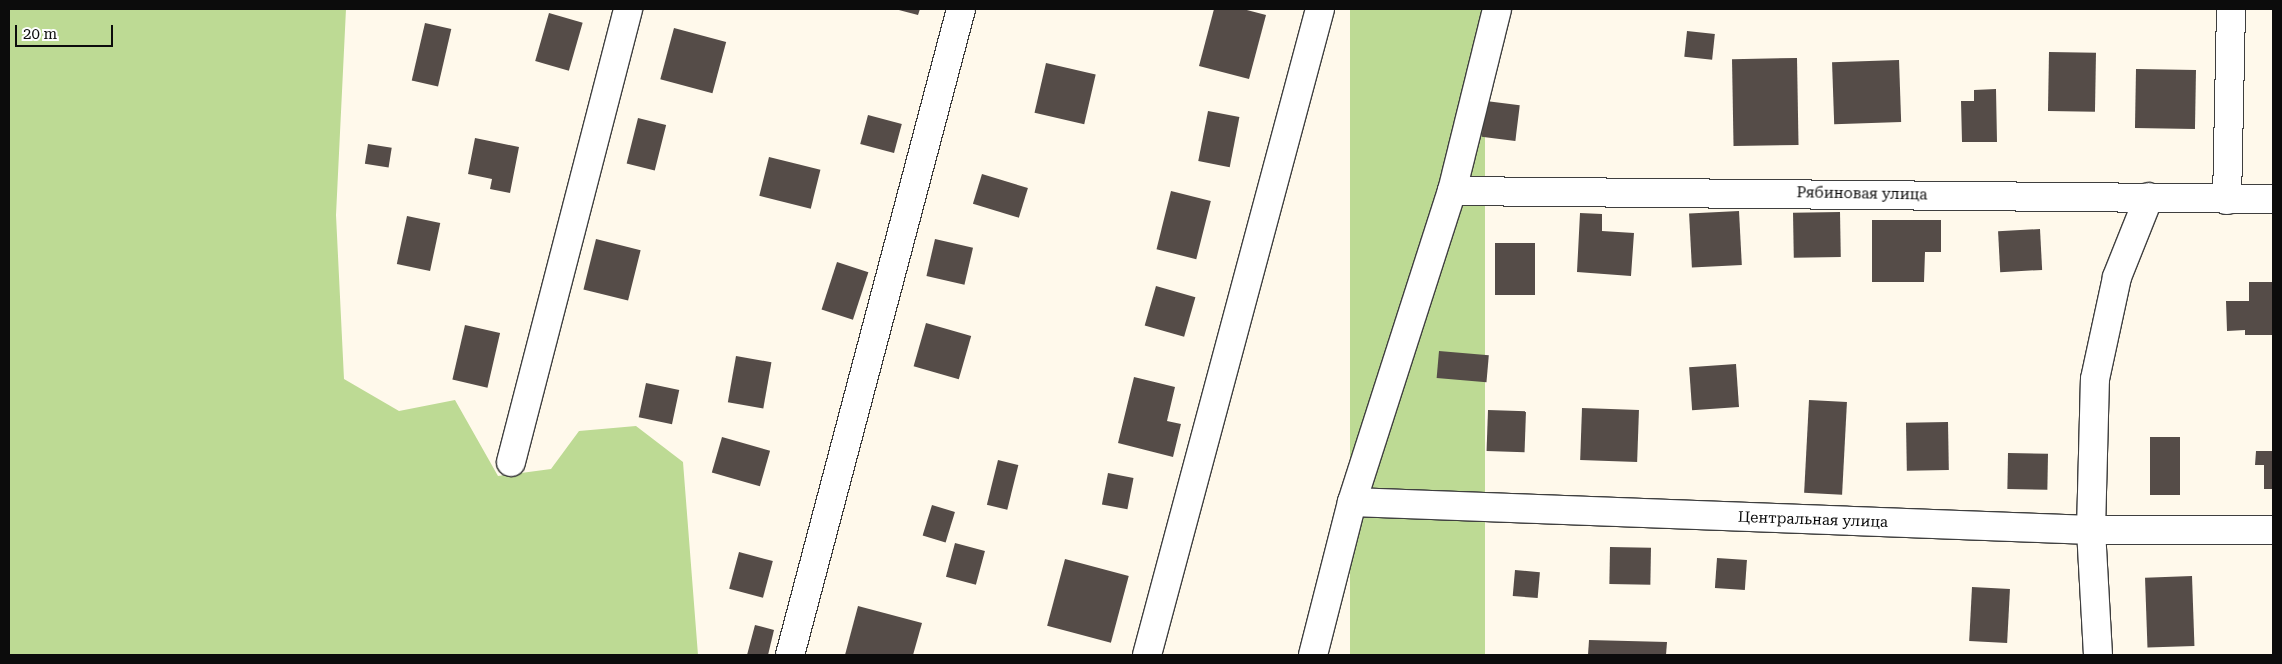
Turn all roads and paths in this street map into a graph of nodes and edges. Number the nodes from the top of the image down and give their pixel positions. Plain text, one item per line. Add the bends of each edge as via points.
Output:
1 (628, 9) edge
2 (961, 9) edge
3 (1320, 9) edge
4 (1497, 9) edge
5 (2231, 9) edge
6 (1452, 191) junction
7 (2149, 197) junction
8 (2273, 199) edge
9 (2227, 200) junction
10 (511, 462) dead end
11 (1352, 502) junction
12 (2091, 530) junction
13 (2273, 530) edge
14 (790, 655) edge
15 (1146, 655) edge
16 (1313, 655) edge
17 (2098, 655) edge

1 - 10 street
2 - 14 street
3 - 15 street
4 - 6 street
5 - 9 street
6 - 7 street, Рябиновая улица
6 - 11 street
7 - 9 street, Рябиновая улица
7 - 12 street via 2117,277 2095,380
8 - 9 street, Рябиновая улица
11 - 12 street, Центральная улица
11 - 16 street
12 - 13 street, Центральная улица
12 - 17 street

